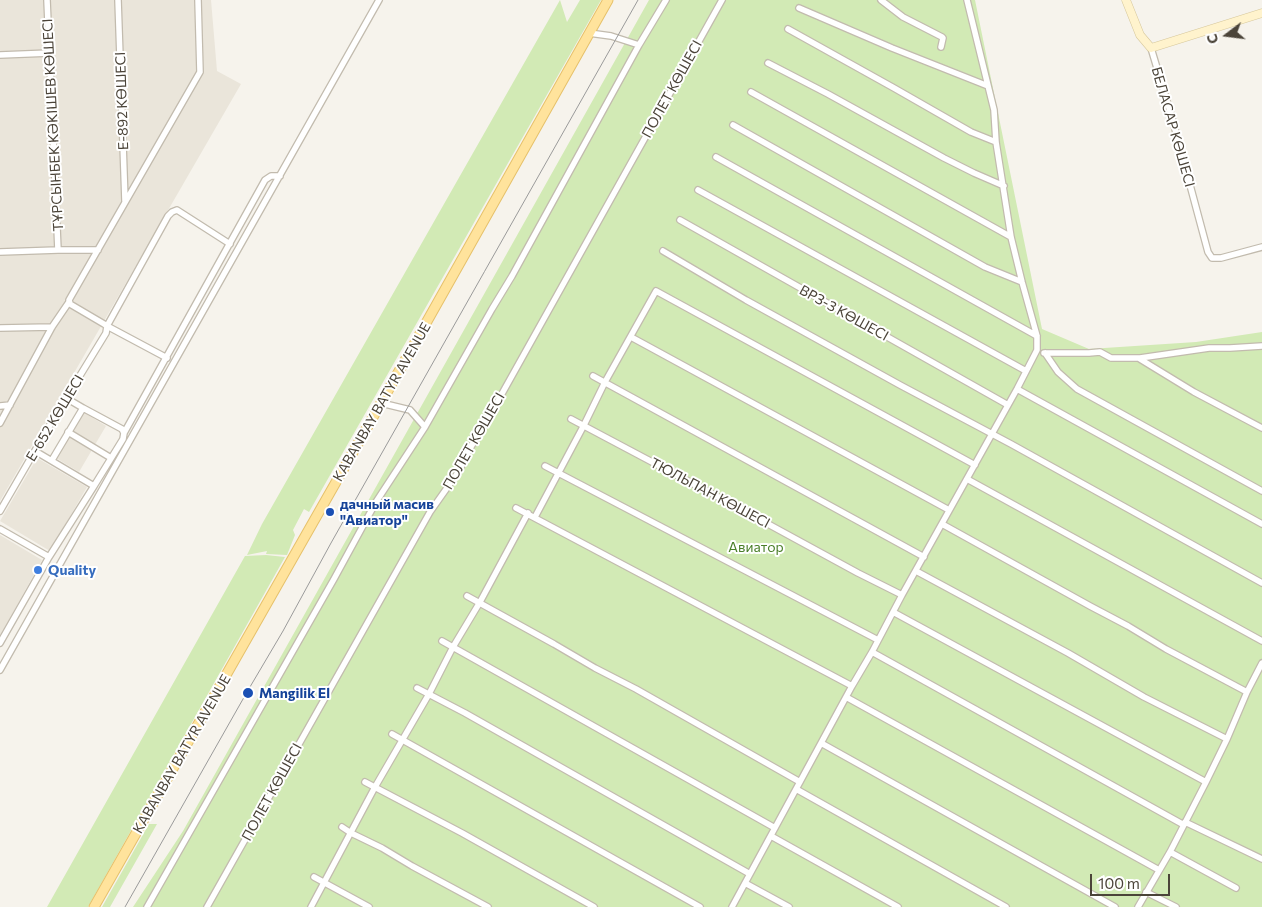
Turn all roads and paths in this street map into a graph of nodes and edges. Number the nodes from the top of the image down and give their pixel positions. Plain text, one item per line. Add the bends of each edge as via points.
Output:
1 (47, 0) edge
2 (118, 0) edge
3 (198, 0) edge
4 (379, 0) edge
5 (608, 0) edge
6 (666, 0) edge
7 (722, 0) edge
8 (881, 0) edge
9 (967, 0) edge
10 (1126, 0) edge
11 (799, 8) dead end
12 (1262, 13) edge
13 (788, 29) dead end
14 (590, 33) junction
15 (639, 45) junction
16 (941, 47) dead end
17 (1151, 48) junction
18 (50, 53) junction
19 (0, 55) edge
20 (768, 63) dead end
21 (988, 86) junction
22 (751, 92) dead end
23 (733, 125) dead end
24 (996, 142) junction
25 (716, 157) dead end
26 (280, 176) junction
27 (1004, 186) junction
28 (698, 190) dead end
29 (125, 201) junction
30 (680, 220) dead end
31 (1011, 236) junction
32 (230, 244) junction
33 (1262, 247) edge
34 (58, 250) junction
35 (98, 250) junction
36 (662, 251) dead end
37 (0, 252) edge
38 (1022, 282) junction
39 (68, 302) junction
40 (106, 325) junction
41 (52, 327) junction
42 (0, 328) edge
43 (1037, 336) junction
44 (631, 337) junction
45 (1262, 346) edge
46 (1037, 350) junction
47 (1045, 353) junction
48 (167, 358) junction
49 (1140, 358) junction
50 (1026, 371) junction
51 (593, 376) dead end
52 (605, 382) junction
53 (1017, 389) junction
54 (66, 398) junction
55 (381, 403) junction
56 (10, 405) junction
57 (1008, 405) junction
58 (0, 406) edge
59 (83, 408) junction
60 (571, 418) dead end
61 (0, 423) edge
62 (584, 425) junction
63 (425, 427) junction
64 (1262, 428) edge
65 (68, 432) junction
66 (124, 433) junction
67 (992, 434) junction
68 (35, 451) junction
69 (111, 458) junction
70 (52, 460) junction
71 (975, 465) junction
72 (545, 466) dead end
73 (559, 473) junction
74 (967, 479) junction
75 (94, 486) junction
76 (1262, 491) edge
77 (516, 508) dead end
78 (949, 510) junction
79 (0, 511) edge
80 (528, 513) junction
81 (535, 517) junction
82 (942, 524) junction
83 (1262, 524) edge
84 (0, 529) edge
85 (50, 557) junction
86 (924, 557) junction
87 (916, 570) junction
88 (1262, 583) edge
89 (902, 595) junction
90 (467, 596) dead end
91 (480, 602) junction
92 (893, 612) junction
93 (878, 640) junction
94 (442, 641) dead end
95 (1262, 642) edge
96 (0, 643) edge
97 (453, 647) junction
98 (872, 652) junction
99 (1262, 662) edge
100 (0, 670) edge
101 (852, 686) junction
102 (417, 688) dead end
103 (1247, 692) junction
104 (429, 694) junction
105 (846, 698) junction
106 (392, 734) dead end
107 (403, 739) junction
108 (1227, 739) junction
109 (821, 743) junction
110 (365, 782) dead end
111 (800, 782) junction
112 (1206, 782) junction
113 (375, 787) junction
114 (796, 789) junction
115 (1185, 823) junction
116 (342, 827) dead end
117 (775, 828) junction
118 (351, 833) junction
119 (771, 836) junction
120 (1170, 852) junction
121 (1262, 859) edge
122 (1159, 870) junction
123 (750, 874) junction
124 (314, 878) dead end
125 (324, 883) junction
126 (745, 883) junction
127 (1236, 888) dead end
128 (1146, 892) junction
129 (94, 907) edge
130 (147, 907) edge
131 (207, 907) edge
132 (311, 907) edge
133 (369, 907) edge
134 (488, 907) edge
135 (594, 907) edge
136 (700, 907) edge
137 (732, 907) edge
138 (789, 907) edge
139 (898, 907) edge
140 (1006, 907) edge
141 (1115, 907) edge
142 (1138, 907) edge
143 (1176, 907) edge

1 - 18 street, ТҰРСЫНБЕК КӘКІШЕВ КӨШЕСІ
2 - 29 street, Е-892 КӨШЕСІ
3 - 29 street via 200,72
4 - 26 street
5 - 14 main road, KABANBAY BATYR AVENUE
6 - 15 street
7 - 131 street, ПОЛЕТ КӨШЕСІ via 459,471 430,512
8 - 16 street via 903,17 942,37
9 - 21 street
10 - 17 street, БЕЛАСАР КӨШЕСІ via 1140,35
11 - 21 street
12 - 17 street
13 - 24 street via 971,132
14 - 15 street
14 - 55 main road, KABANBAY BATYR AVENUE
15 - 63 street
17 - 33 street, БЕЛАСАР КӨШЕСІ via 1208,252 1212,258 1221,258
18 - 19 street
18 - 34 street, ТҰРСЫНБЕК КӘКІШЕВ КӨШЕСІ
20 - 27 street via 944,158
21 - 24 street via 994,110
22 - 31 street
23 - 38 street via 986,267
24 - 27 street
25 - 43 street
26 - 32 street via 265,180
26 - 100 street
27 - 31 street
28 - 50 street
29 - 35 street
30 - 57 street, ВРЗ-3 КӨШЕСІ
31 - 38 street
32 - 40 street, Е-652 КӨШЕСІ via 177,210 172,212
32 - 48 street
34 - 35 street
34 - 37 street
35 - 39 street
36 - 67 street
38 - 43 street
39 - 40 street
39 - 41 street
40 - 48 street
40 - 54 street, Е-652 КӨШЕСІ via 106,333
41 - 42 street
41 - 56 street
43 - 46 street
44 - 52 street
44 - 71 street via 656,291
44 - 78 street
45 - 49 street via 1209,348
46 - 47 street
46 - 50 street
47 - 49 street via 1100,352 1111,358
47 - 76 street via 1058,372 1077,389
48 - 66 street
49 - 64 street via 1194,392
50 - 53 street
51 - 52 street
52 - 62 street
52 - 86 street
53 - 57 street
53 - 83 street
54 - 59 street
54 - 68 street, Е-652 КӨШЕСІ
55 - 63 street via 410,410
55 - 129 main road, KABANBAY BATYR AVENUE
56 - 58 street
56 - 61 street
57 - 67 street
59 - 65 street
59 - 66 street
60 - 62 street, ТЮЛЬПАН КӨШЕСІ
62 - 73 street
62 - 89 street, ТЮЛЬПАН КӨШЕСІ
63 - 130 street via 376,502
65 - 69 street
65 - 70 street
66 - 69 street
67 - 71 street
67 - 88 street
68 - 70 street
68 - 79 street, Е-652 КӨШЕСІ
69 - 75 street
70 - 75 street
71 - 74 street
72 - 73 street
73 - 81 street
73 - 93 street
74 - 78 street
74 - 95 street
75 - 85 street
77 - 80 street
78 - 82 street
80 - 81 street
80 - 91 street
81 - 101 street
82 - 86 street
82 - 103 street
84 - 85 street
85 - 96 street
86 - 87 street
87 - 89 street
87 - 108 street
89 - 92 street
90 - 91 street
91 - 97 street
91 - 111 street
92 - 93 street
92 - 112 street
93 - 98 street
94 - 97 street
97 - 104 street
97 - 117 street
98 - 101 street
98 - 115 street
99 - 103 street
101 - 105 street
102 - 104 street
103 - 108 street
104 - 107 street
104 - 123 street
105 - 109 street
105 - 122 street
106 - 107 street
107 - 113 street
107 - 136 street
108 - 112 street
109 - 111 street
109 - 141 street
110 - 113 street
111 - 114 street
112 - 115 street
113 - 118 street
113 - 135 street
114 - 117 street
114 - 140 street
115 - 120 street
115 - 121 street
116 - 118 street
117 - 119 street
118 - 125 street
118 - 134 street
119 - 123 street
119 - 139 street
120 - 122 street
120 - 127 street
122 - 128 street
123 - 126 street
124 - 125 street
125 - 132 street
125 - 133 street
126 - 137 street
126 - 138 street
128 - 142 street
128 - 143 street

